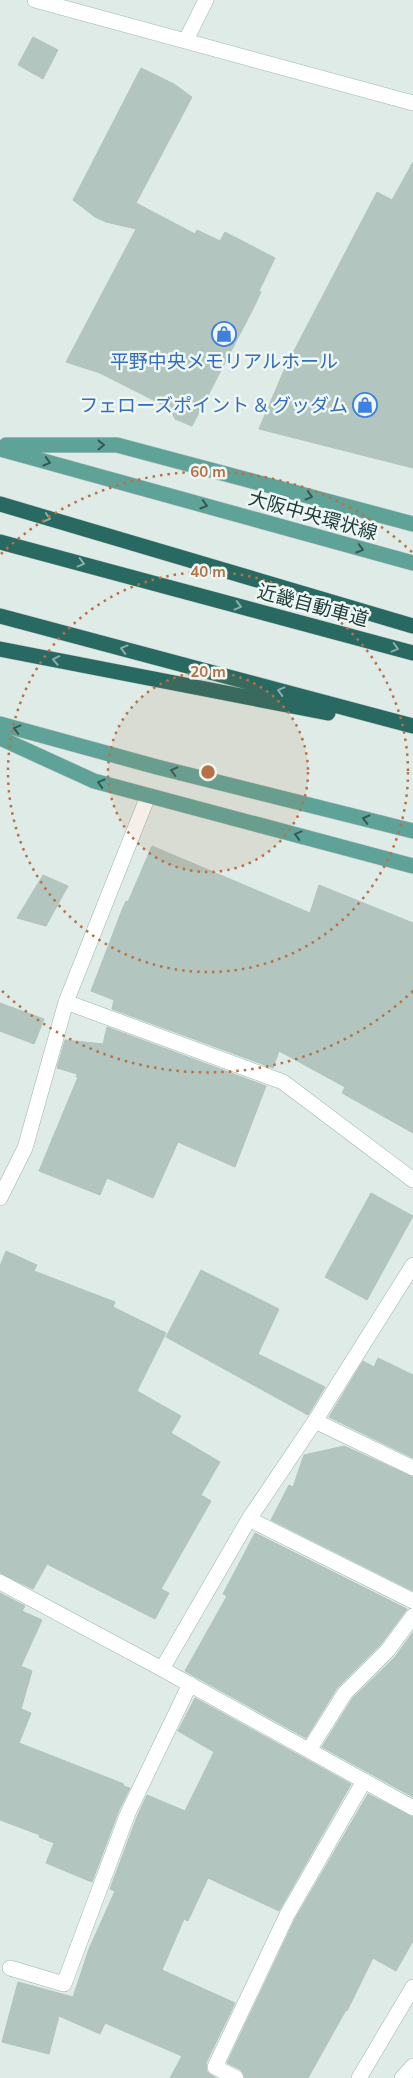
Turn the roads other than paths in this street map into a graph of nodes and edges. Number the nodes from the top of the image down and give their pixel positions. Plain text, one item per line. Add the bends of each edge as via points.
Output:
1 (35, 0) edge
2 (206, 0) edge
3 (186, 40) junction
4 (413, 103) edge
5 (0, 447) edge
6 (0, 504) edge
7 (413, 524) edge
8 (0, 542) edge
9 (413, 563) edge
10 (0, 616) edge
11 (413, 626) edge
12 (0, 649) edge
13 (413, 653) edge
14 (0, 724) edge
15 (413, 727) edge
16 (0, 738) edge
17 (148, 796) junction
18 (413, 831) edge
19 (413, 866) edge
20 (66, 1002) junction
21 (413, 1180) edge
22 (0, 1198) edge
23 (413, 1265) edge
24 (315, 1421) junction
25 (413, 1468) edge
26 (248, 1519) junction
27 (0, 1582) edge
28 (413, 1602) edge
29 (413, 1616) edge
30 (162, 1669) junction
31 (190, 1684) junction
32 (309, 1750) junction
33 (364, 1780) junction
34 (413, 1808) edge
35 (10, 1968) dead end
36 (413, 1987) edge
37 (413, 2066) edge
38 (236, 2078) edge
39 (359, 2078) edge
40 (402, 2078) edge

1 - 3 street
2 - 3 street
3 - 4 street
5 -> 7 main road via 117,445
5 -> 9 main road, 大阪中央環状線
6 -> 11 highway
8 -> 13 highway, 近畿自動車道
15 -> 10 highway
15 -> 12 highway
18 -> 14 main road
17 -> 16 main road via 94,781
19 -> 17 main road
17 - 20 street
20 - 21 street via 283,1082
20 - 22 street via 25,1148
23 - 24 street
24 - 25 street
24 - 26 street
26 - 28 street
26 - 30 street
27 - 30 street
29 - 32 street via 388,1650 345,1693
30 - 31 street
31 - 32 street
31 - 35 street via 128,1813 64,1984
32 - 33 street
33 - 34 street
33 - 38 street via 287,1915 215,2067
36 - 39 street
37 - 40 street

